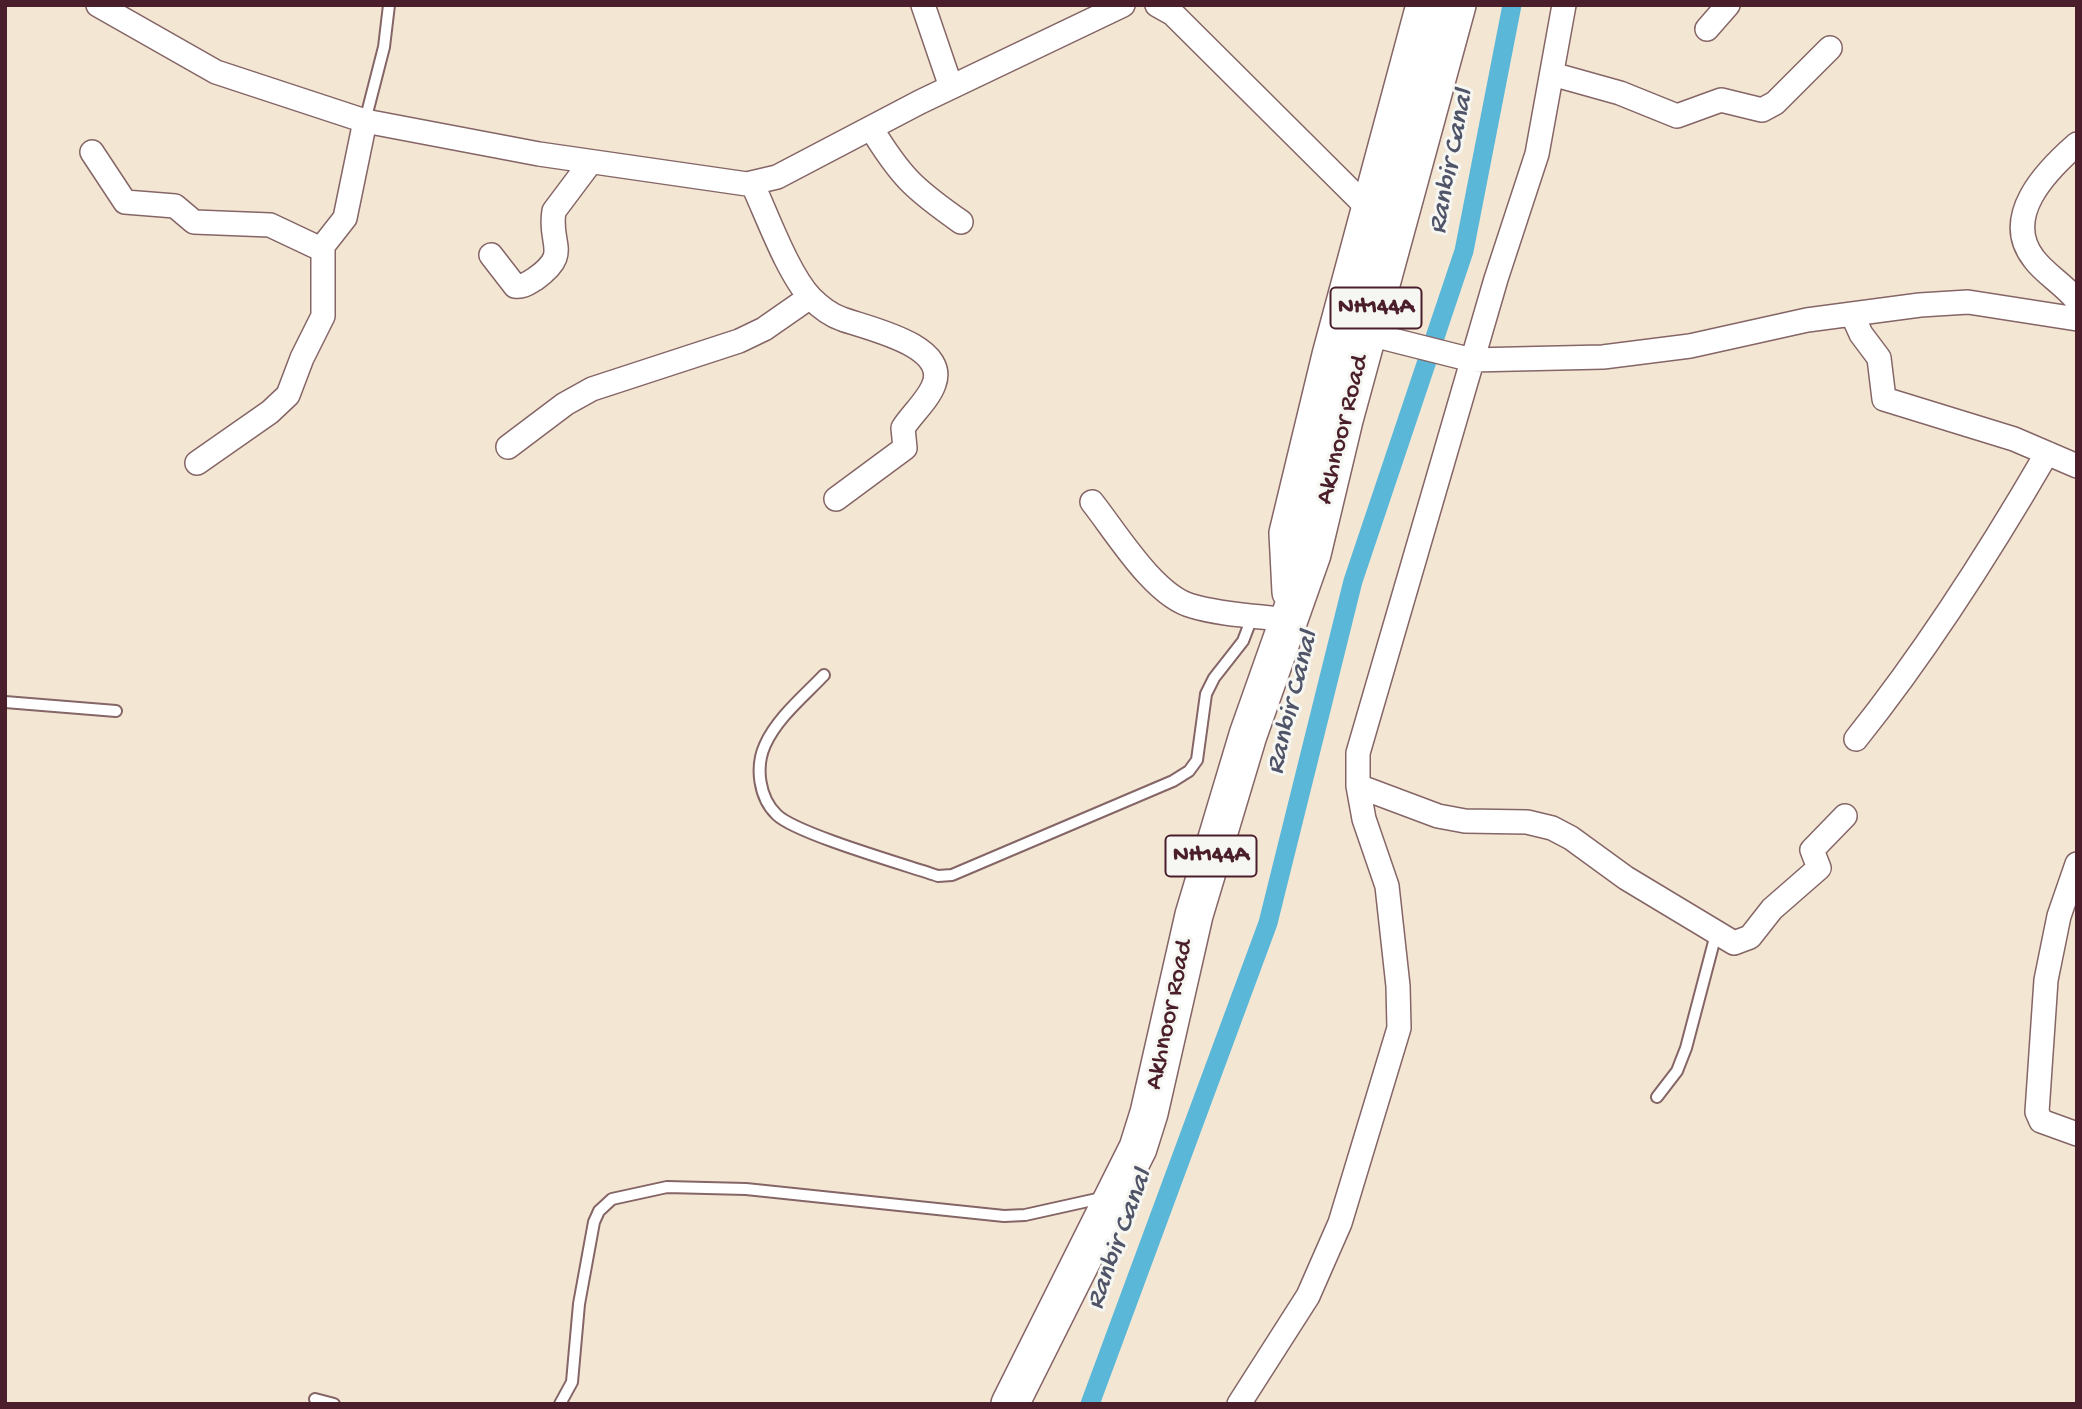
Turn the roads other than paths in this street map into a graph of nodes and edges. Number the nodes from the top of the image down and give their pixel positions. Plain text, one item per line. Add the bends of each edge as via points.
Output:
1 (98, 5) edge
2 (389, 5) edge
3 (923, 5) edge
4 (1123, 5) edge
5 (1157, 5) edge
6 (1425, 5) edge
7 (1457, 5) edge
8 (1564, 5) edge
9 (1728, 5) edge
10 (1094, 11) edge
11 (1707, 29) dead end
12 (1830, 48) dead end
13 (1552, 74) junction
14 (951, 87) junction
15 (365, 121) junction
16 (871, 128) junction
17 (2077, 144) edge
18 (92, 152) dead end
19 (590, 163) junction
20 (752, 183) junction
21 (1370, 210) junction
22 (961, 222) dead end
23 (323, 250) junction
24 (491, 255) dead end
25 (810, 297) junction
26 (2077, 301) edge
27 (1852, 314) junction
28 (2077, 320) edge
29 (1369, 334) junction
30 (1472, 360) junction
31 (508, 447) dead end
32 (2047, 453) junction
33 (197, 463) dead end
34 (2077, 466) edge
35 (836, 499) dead end
36 (1092, 502) dead end
37 (1253, 615) junction
38 (1291, 615) junction
39 (824, 675) dead end
40 (5, 702) edge
41 (116, 711) dead end
42 (1856, 739) dead end
43 (1358, 786) junction
44 (1845, 816) dead end
45 (2077, 864) edge
46 (1716, 934) junction
47 (1657, 1097) dead end
48 (2077, 1134) edge
49 (1115, 1194) junction
50 (315, 1399) dead end
51 (334, 1404) edge
52 (559, 1404) edge
53 (1010, 1404) edge
54 (1239, 1404) edge

1 - 15 street via 216,72
2 - 15 lane via 384,47
3 - 14 street
4 - 10 street
5 - 21 street via 1173,14
6 - 21 highway, Akhnoor Road / NH144A
7 - 29 highway, Akhnoor Road / NH144A
8 - 13 street
9 - 11 street
10 - 14 street
12 - 13 street via 1775,103 1762,110 1721,100 1677,116 1620,93
13 - 30 street via 1537,154
14 - 16 street
15 - 19 street
15 - 23 street via 345,218
16 - 20 street via 777,177
16 - 22 street via 915,190
17 - 26 street via 2044,176 2030,198 2022,237 2032,257
18 - 23 street via 125,202 175,206 194,222 270,225
19 - 20 street via 728,184
19 - 24 street via 554,211 558,254 548,269 527,284 515,286
20 - 25 street
21 - 38 highway, Akhnoor Road / NH144A via 1288,533
23 - 33 street via 323,316 288,395
25 - 31 street via 739,341 592,388
25 - 35 street via 840,318 905,341 933,364 936,376 934,386 903,428 905,448
27 - 28 street via 1968,302
27 - 30 street via 1690,346 1603,357
27 - 32 street via 1879,358 1884,399
29 - 30 street
29 - 38 highway, Akhnoor Road / NH144A via 1312,554
30 - 43 street via 1358,753
32 - 34 street
32 - 42 street via 1910,671
36 - 37 street via 1162,588 1177,599 1192,607
37 - 38 street
37 - 39 lane via 1243,641 1206,694 1202,741 1189,771 952,875 938,876 790,824 769,806 759,775 765,744
38 - 49 highway, Akhnoor Road / NH144A via 1228,796 1194,915 1149,1113
40 - 41 lane
43 - 46 street via 1438,816 1552,828
43 - 54 street via 1387,886 1399,1028 1340,1223 1308,1296
44 - 46 street via 1812,850 1819,868 1772,909 1749,937 1734,943
45 - 48 street via 2059,916 2046,980 2037,1112 2041,1121
46 - 47 lane via 1686,1048 1677,1071
49 - 52 lane via 1004,1216 746,1189 667,1186 612,1199 594,1222 579,1304 572,1382
49 - 53 highway, Akhnoor Road / NH144A
50 - 51 lane

